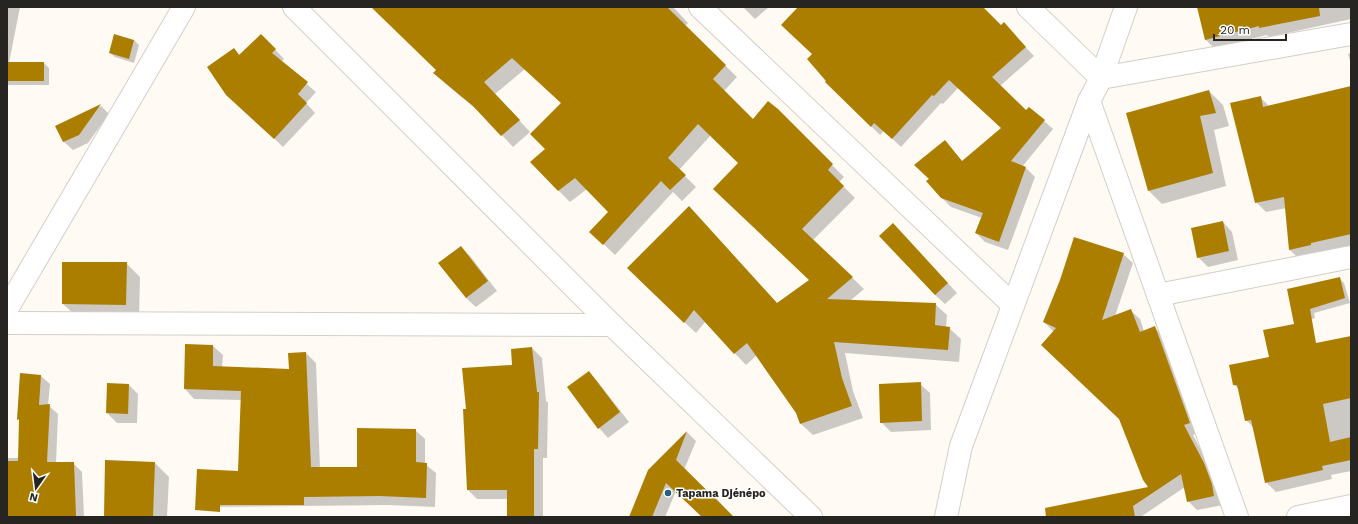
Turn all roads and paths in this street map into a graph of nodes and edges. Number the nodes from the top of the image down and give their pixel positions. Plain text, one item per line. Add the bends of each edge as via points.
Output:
1 (184, 7) edge
2 (294, 7) edge
3 (700, 7) edge
4 (1028, 7) edge
5 (1126, 7) edge
6 (1351, 34) edge
7 (1101, 78) junction
8 (1089, 101) junction
9 (1351, 257) edge
10 (1158, 295) junction
11 (1013, 305) junction
12 (7, 309) edge
13 (7, 323) edge
14 (612, 325) junction
15 (1351, 506) edge
16 (811, 517) edge
17 (946, 517) edge
18 (1237, 517) edge
19 (1298, 517) edge

1 - 12 street
2 - 14 street
3 - 11 street
4 - 7 street
5 - 7 street
6 - 7 street
7 - 8 street
8 - 10 street
8 - 11 street
9 - 10 street
10 - 18 street
11 - 17 street via 961,446
13 - 14 street
14 - 16 street
15 - 19 street

